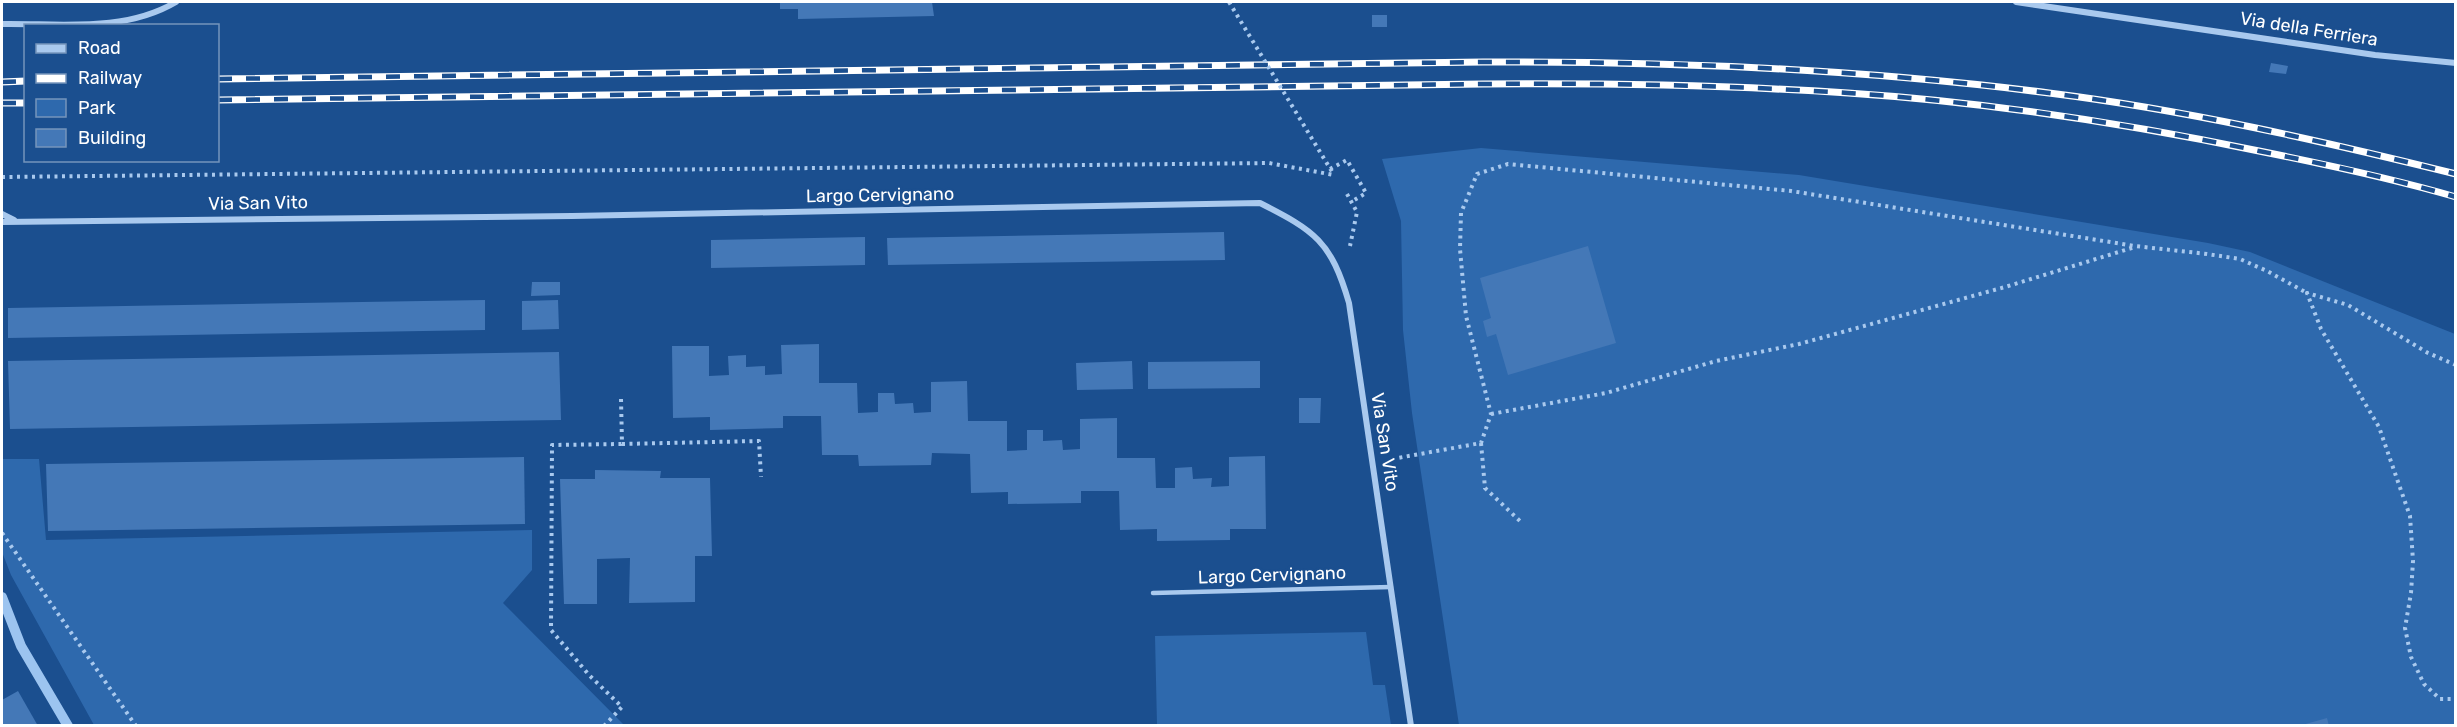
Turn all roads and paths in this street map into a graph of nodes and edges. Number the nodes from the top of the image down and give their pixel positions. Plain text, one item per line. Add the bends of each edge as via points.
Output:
1 (176, 2) edge
2 (1229, 2) edge
3 (2016, 2) edge
4 (2, 24) edge
5 (2456, 63) edge
6 (1330, 169) junction
7 (2, 177) edge
8 (1347, 194) dead end
9 (1351, 202) junction
10 (1260, 203) joint
11 (2, 214) edge
12 (501, 216) joint
13 (14, 221) junction
14 (2, 222) edge
15 (2135, 246) junction
16 (1341, 276) junction
17 (2307, 293) junction
18 (2456, 365) edge
19 (621, 399) dead end
20 (1491, 414) junction
21 (1481, 443) junction
22 (622, 444) junction
23 (1374, 462) junction
24 (761, 477) dead end
25 (1521, 522) dead end
26 (2, 533) edge
27 (1391, 586) junction
28 (1153, 593) dead end
29 (2456, 699) edge
30 (136, 726) edge
31 (604, 726) edge
32 (1411, 726) edge

1 - 4 street via 121,23
2 - 6 path, bridge
3 - 5 street, Via della Ferriera via 2375,55
6 - 7 path, bridge via 1334,175 1269,163
6 - 9 path via 1347,160 1366,193
8 - 9 path
9 - 16 path via 1357,212
10 - 12 street, Largo Cervignano
10 - 16 street, Via San Vito via 1299,223 1326,247
11 - 13 street
12 - 13 street, Via San Vito
13 - 14 street, Via San Vito
15 - 17 path via 2240,259
15 - 20 path via 1799,344 1716,361 1606,393
15 - 20 path via 1791,191 1508,164 1477,174 1461,213 1466,316
16 - 23 street, Via San Vito via 1349,303
17 - 18 path via 2348,305 2428,353
17 - 29 path via 2321,329 2379,427 2409,516 2413,561 2405,628 2411,657 2424,684 2440,699
19 - 22 path
20 - 21 path
21 - 23 path
21 - 25 path via 1485,488
22 - 24 path via 759,441
22 - 31 path via 552,445 551,630 622,707
23 - 27 street, Via San Vito
26 - 30 path
27 - 28 lane, Largo Cervignano
27 - 32 street, Via San Vito

